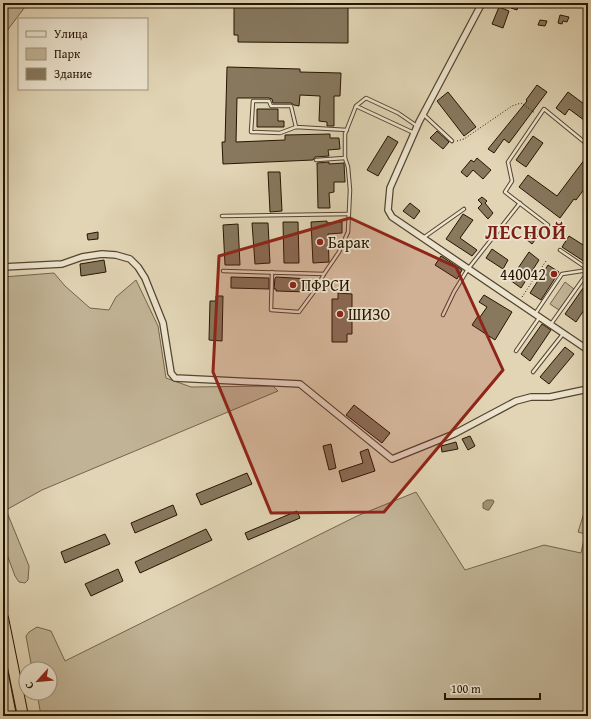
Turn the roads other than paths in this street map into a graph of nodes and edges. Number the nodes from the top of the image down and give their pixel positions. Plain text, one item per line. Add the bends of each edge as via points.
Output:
1 (482, 3) edge
2 (543, 3) edge
3 (550, 6) dead end
4 (356, 106) junction
5 (423, 115) junction
6 (418, 126) junction
7 (296, 127) junction
8 (346, 130) junction
9 (415, 134) junction
10 (452, 141) road end
11 (588, 145) edge
12 (345, 158) junction
13 (316, 160) dead end
14 (520, 203) junction
15 (464, 209) dead end
16 (348, 214) junction
17 (222, 216) dead end
18 (548, 225) dead end
19 (423, 238) junction
20 (560, 250) dead end
21 (3, 267) edge
22 (468, 269) junction
23 (588, 270) edge
24 (223, 271) dead end
25 (272, 272) junction
26 (324, 274) junction
27 (443, 315) dead end
28 (537, 316) junction
29 (550, 325) junction
30 (563, 334) junction
31 (588, 350) edge
32 (516, 351) dead end
33 (534, 372) dead end
34 (588, 389) edge
35 (3, 618) edge
36 (3, 675) edge
37 (11, 716) edge
38 (23, 716) edge

1 - 5 street
2 - 3 lane
4 - 6 lane via 366,98
4 - 8 lane
4 - 9 lane
5 - 6 street
5 - 10 lane
6 - 9 street
7 - 7 lane via 280,133 250,132 253,101 269,101 271,106 291,106
7 - 8 lane
8 - 12 lane
9 - 19 street via 390,188 388,210 392,218
11 - 14 lane via 544,110 508,162 512,181 505,192
12 - 13 lane
12 - 16 lane via 350,190
14 - 18 lane
14 - 22 lane
15 - 19 lane
16 - 17 lane
16 - 26 lane via 348,232 340,252
19 - 22 street
20 - 23 lane
21 - 34 street via 62,264 102,254 130,259 145,278 162,323 171,373 175,378 300,384 392,458 454,434 516,401
22 - 27 lane
22 - 28 street
23 - 28 lane via 562,274
23 - 29 lane
24 - 25 lane
25 - 26 lane
25 - 26 lane via 271,310 299,312
28 - 29 street
28 - 32 lane
29 - 30 street
30 - 31 street
30 - 33 lane
35 - 38 highway
36 - 37 highway

